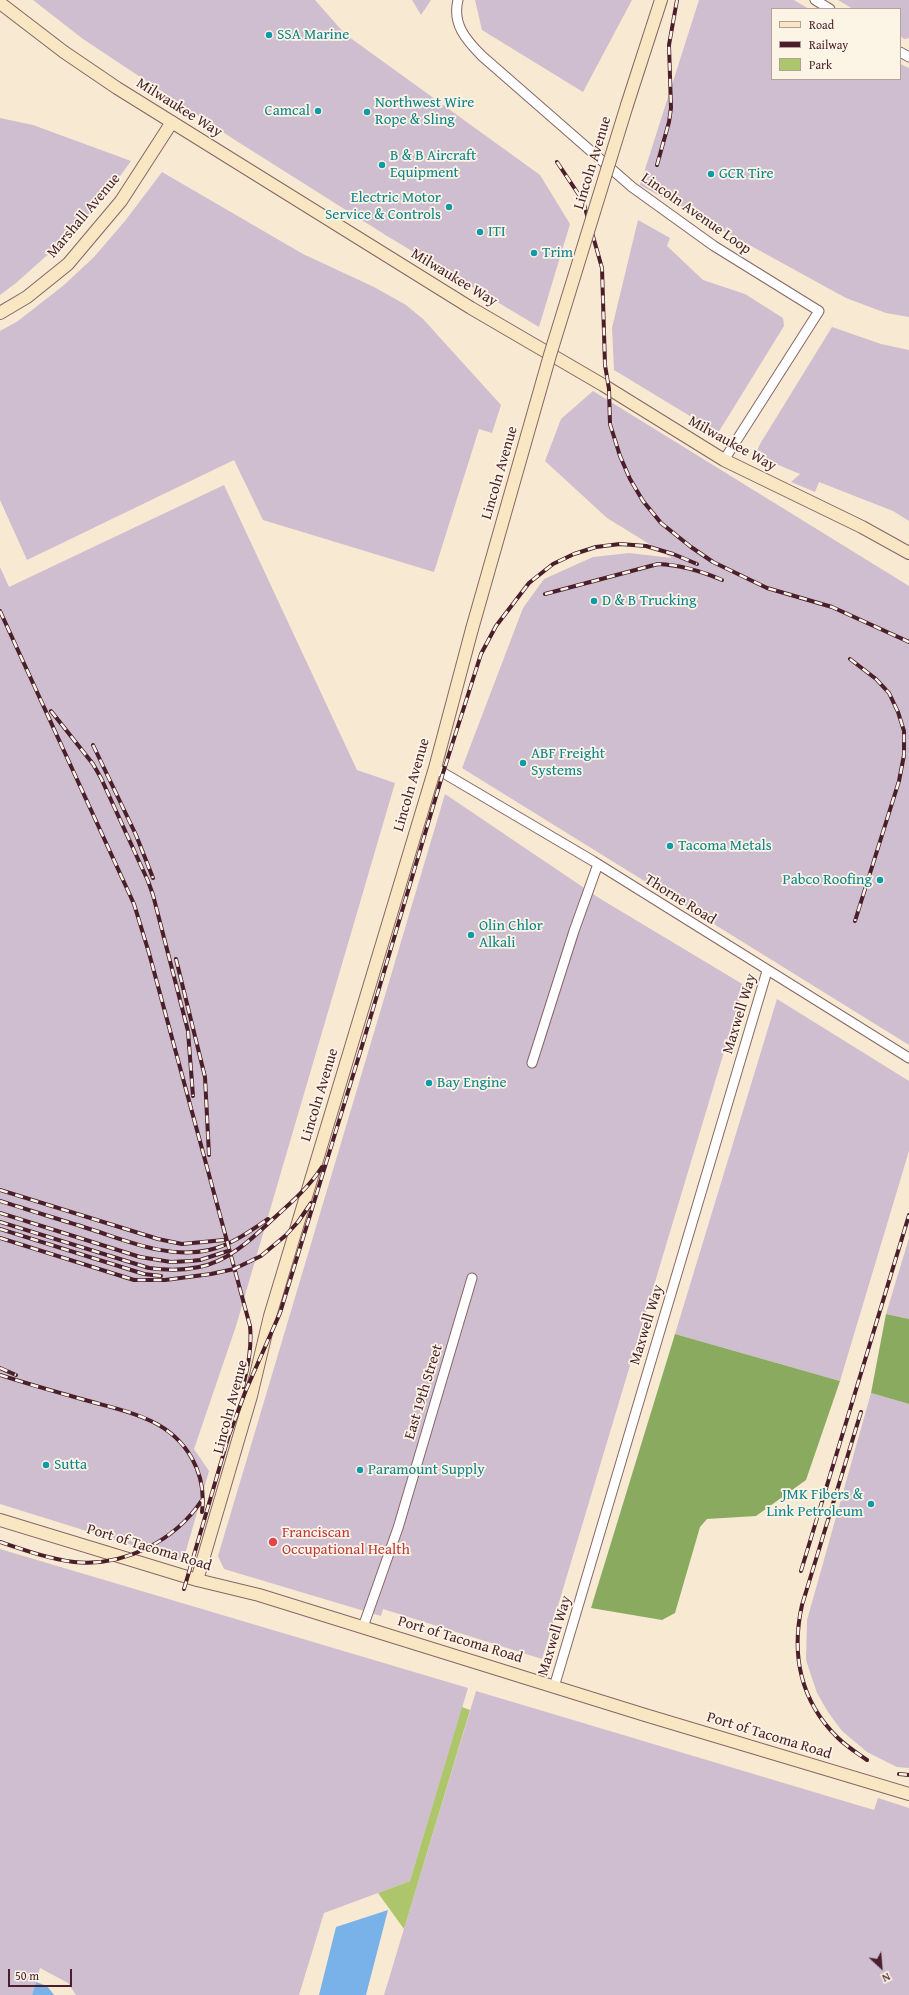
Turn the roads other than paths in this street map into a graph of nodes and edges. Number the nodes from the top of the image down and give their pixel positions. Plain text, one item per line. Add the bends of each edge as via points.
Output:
1 (458, 0) edge
2 (661, 0) edge
3 (815, 0) edge
4 (0, 3) edge
5 (828, 8) edge
6 (172, 122) junction
7 (0, 312) edge
8 (724, 460) junction
9 (909, 553) edge
10 (435, 768) junction
11 (598, 864) junction
12 (767, 971) junction
13 (909, 1058) edge
14 (532, 1063) dead end
15 (472, 1278) dead end
16 (0, 1520) edge
17 (197, 1580) junction
18 (363, 1627) junction
19 (554, 1687) junction
20 (909, 1794) edge

1 - 8 street, Lincoln Avenue Loop via 456,14 467,41 632,187 714,246 819,311
2 - 10 street, Lincoln Avenue, bridge via 550,355
3 - 5 street
4 - 6 street, Milwaukee Way via 64,52
6 - 7 street, Marshall Avenue via 121,201 68,264 27,297
6 - 8 street, Milwaukee Way via 471,308
8 - 9 street, Milwaukee Way via 862,527
10 - 11 street, Thorne Road
10 - 17 street, Lincoln Avenue via 270,1316 249,1403
11 - 12 street, Thorne Road
11 - 14 street
12 - 13 street, Thorne Road
12 - 19 street, Maxwell Way
15 - 18 street, East 19th Street via 398,1528
16 - 17 street, Port of Tacoma Road
17 - 18 street, Port of Tacoma Road via 259,1595
18 - 19 street, Port of Tacoma Road
19 - 20 street, Port of Tacoma Road

